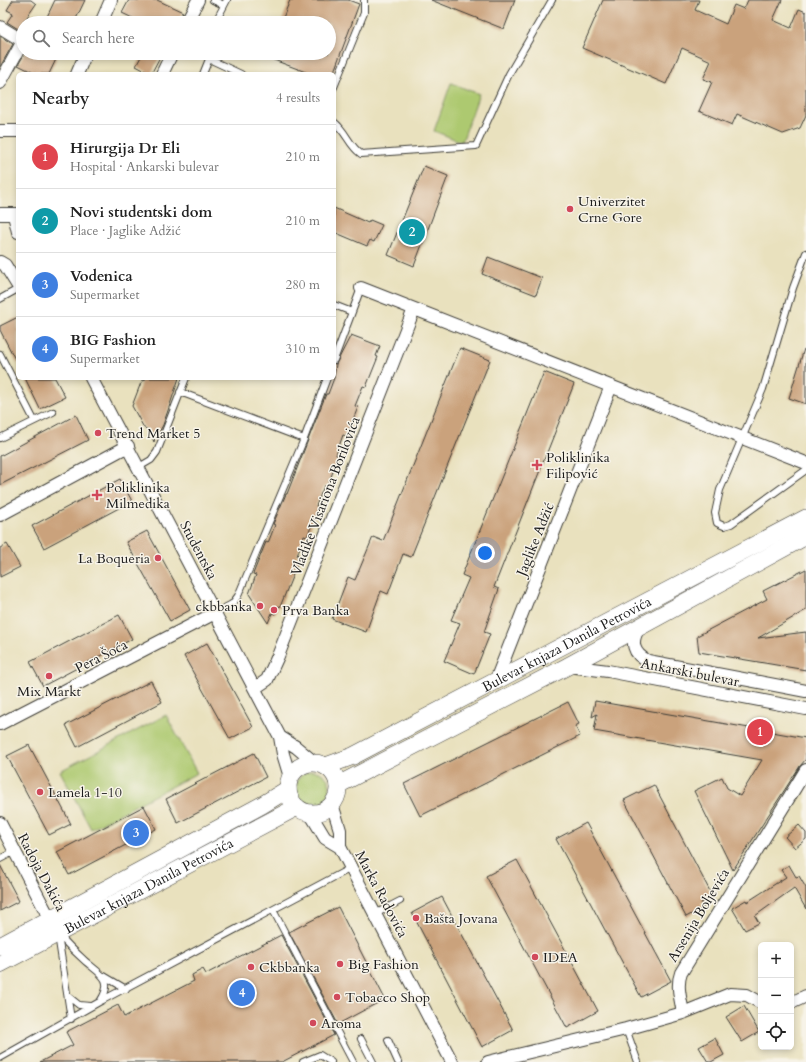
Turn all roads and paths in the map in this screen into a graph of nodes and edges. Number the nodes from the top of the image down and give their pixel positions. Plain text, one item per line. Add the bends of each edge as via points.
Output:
1 (111, 0) edge
2 (198, 0) edge
3 (213, 0) edge
4 (364, 0) edge
5 (552, 0) edge
6 (226, 3) edge
7 (104, 16) edge
8 (190, 16) edge
9 (219, 16) edge
10 (0, 27) edge
11 (16, 36) edge
12 (16, 53) edge
13 (83, 60) edge
14 (169, 60) edge
15 (207, 60) edge
16 (215, 60) edge
17 (78, 72) edge
18 (163, 72) edge
19 (204, 72) edge
20 (237, 72) edge
21 (336, 82) edge
22 (0, 83) edge
23 (336, 124) edge
24 (0, 131) edge
25 (16, 131) edge
26 (0, 214) edge
27 (16, 215) edge
28 (806, 253) edge
29 (0, 262) edge
30 (16, 283) edge
31 (361, 288) joint
32 (16, 290) edge
33 (0, 299) edge
34 (336, 306) edge
35 (414, 308) junction
36 (352, 312) junction
37 (0, 354) edge
38 (336, 355) edge
39 (92, 380) edge
40 (185, 380) edge
41 (326, 380) edge
42 (611, 386) junction
43 (180, 392) junction
44 (53, 412) dead end
45 (34, 420) junction
46 (0, 438) edge
47 (743, 438) junction
48 (304, 439) junction
49 (128, 446) junction
50 (806, 463) edge
51 (139, 467) junction
52 (806, 470) edge
53 (0, 515) edge
54 (806, 518) edge
55 (806, 536) edge
56 (215, 613) junction
57 (639, 628) junction
58 (568, 666) junction
59 (496, 680) junction
60 (255, 688) junction
61 (806, 691) edge
62 (806, 709) edge
63 (0, 724) edge
64 (280, 737) junction
65 (320, 764) junction
66 (806, 770) edge
67 (289, 783) junction
68 (338, 785) junction
69 (332, 804) junction
70 (303, 810) junction
71 (0, 823) edge
72 (340, 847) junction
73 (15, 851) junction
74 (0, 859) edge
75 (351, 868) junction
76 (400, 901) dead end
77 (273, 910) junction
78 (375, 914) junction
79 (54, 926) junction
80 (0, 946) edge
81 (0, 964) edge
82 (104, 976) junction
83 (126, 989) junction
84 (806, 996) edge
85 (69, 997) junction
86 (101, 1001) junction
87 (758, 1001) edge
88 (794, 1002) edge
89 (92, 1006) junction
90 (683, 1013) junction
91 (71, 1019) junction
92 (626, 1029) junction
93 (362, 1039) dead end
94 (388, 1040) dead end
95 (0, 1058) edge
96 (372, 1060) edge
97 (303, 1062) edge
98 (331, 1062) edge
99 (353, 1062) edge
100 (365, 1062) edge
101 (398, 1062) edge
102 (452, 1062) edge
103 (488, 1062) edge
104 (638, 1062) edge

1 - 7 street
2 - 8 street
3 - 6 lane
4 - 21 lane via 364,13
5 - 23 lane via 509,74 476,146 361,154 354,149
6 - 9 lane
10 - 11 street
12 - 22 street
13 - 17 street
14 - 18 street
15 - 19 lane
16 - 20 lane
24 - 25 street
26 - 27 street
28 - 47 lane via 763,389
29 - 30 street via 5,265
31 - 35 street
31 - 36 lane
32 - 33 lane
34 - 36 lane
35 - 42 street
35 - 60 street, Vladike Visariona Borilovića via 276,662 267,680
36 - 38 lane
37 - 45 lane
39 - 49 street, Studentska
40 - 43 lane
41 - 48 lane
42 - 47 street
42 - 59 street, Jaglike Adžić
43 - 48 lane
43 - 51 lane via 157,452 151,460
44 - 45 lane
45 - 46 lane
47 - 50 street
47 - 52 lane via 717,500 716,520 720,525 731,524 740,519
48 - 56 lane via 238,596 232,604
49 - 51 street, Studentska
49 - 53 street
51 - 56 street, Studentska
54 - 59 main road, Bulevar knjaza Danila Petrovića
55 - 57 main road, Bulevar knjaza Danila Petrovića
56 - 60 street, Studentska
56 - 63 street, Pera Šoća
57 - 58 main road, Bulevar knjaza Danila Petrovića
57 - 61 street, Ankarski bulevar via 635,635 634,648 641,658 648,661
58 - 62 street, Ankarski bulevar via 608,671
58 - 68 main road, Bulevar knjaza Danila Petrovića
59 - 65 main road, Bulevar knjaza Danila Petrovića via 352,756
60 - 64 street, Studentska
64 - 65 street
64 - 67 street, Studentska
65 - 67 main road, Bulevar knjaza Danila Petrovića via 300,766
65 - 68 main road via 336,777
66 - 90 street, Arsenija Boljevića via 681,973 678,980
67 - 70 main road via 292,802
67 - 79 main road, Bulevar knjaza Danila Petrovića via 262,805
68 - 69 main road via 338,792
69 - 70 main road, Bulevar knjaza Danila Petrovića via 322,811
69 - 72 street, Marka Radovića via 340,830
70 - 72 street, Marka Radovića via 325,838
70 - 79 main road, Bulevar knjaza Danila Petrovića
71 - 73 street, Radoja Dakića
72 - 75 street, Marka Radovića
73 - 74 lane
73 - 79 street, Radoja Dakića
75 - 77 lane
75 - 78 street, Marka Radovića
76 - 78 lane
77 - 83 lane
77 - 99 lane
78 - 102 street, Marka Radovića
79 - 80 main road, Bulevar knjaza Danila Petrovića
79 - 81 main road, Bulevar knjaza Danila Petrovića
79 - 82 lane via 68,945
79 - 85 lane
82 - 83 lane
82 - 86 lane via 106,988
83 - 86 lane
84 - 88 street
85 - 89 lane via 79,1005
85 - 91 lane
86 - 89 lane
87 - 90 street via 747,996 730,994
89 - 91 lane
90 - 92 street
91 - 95 lane
92 - 103 street
92 - 104 lane
93 - 96 lane
94 - 101 lane
96 - 100 lane
97 - 98 lane via 320,1055

